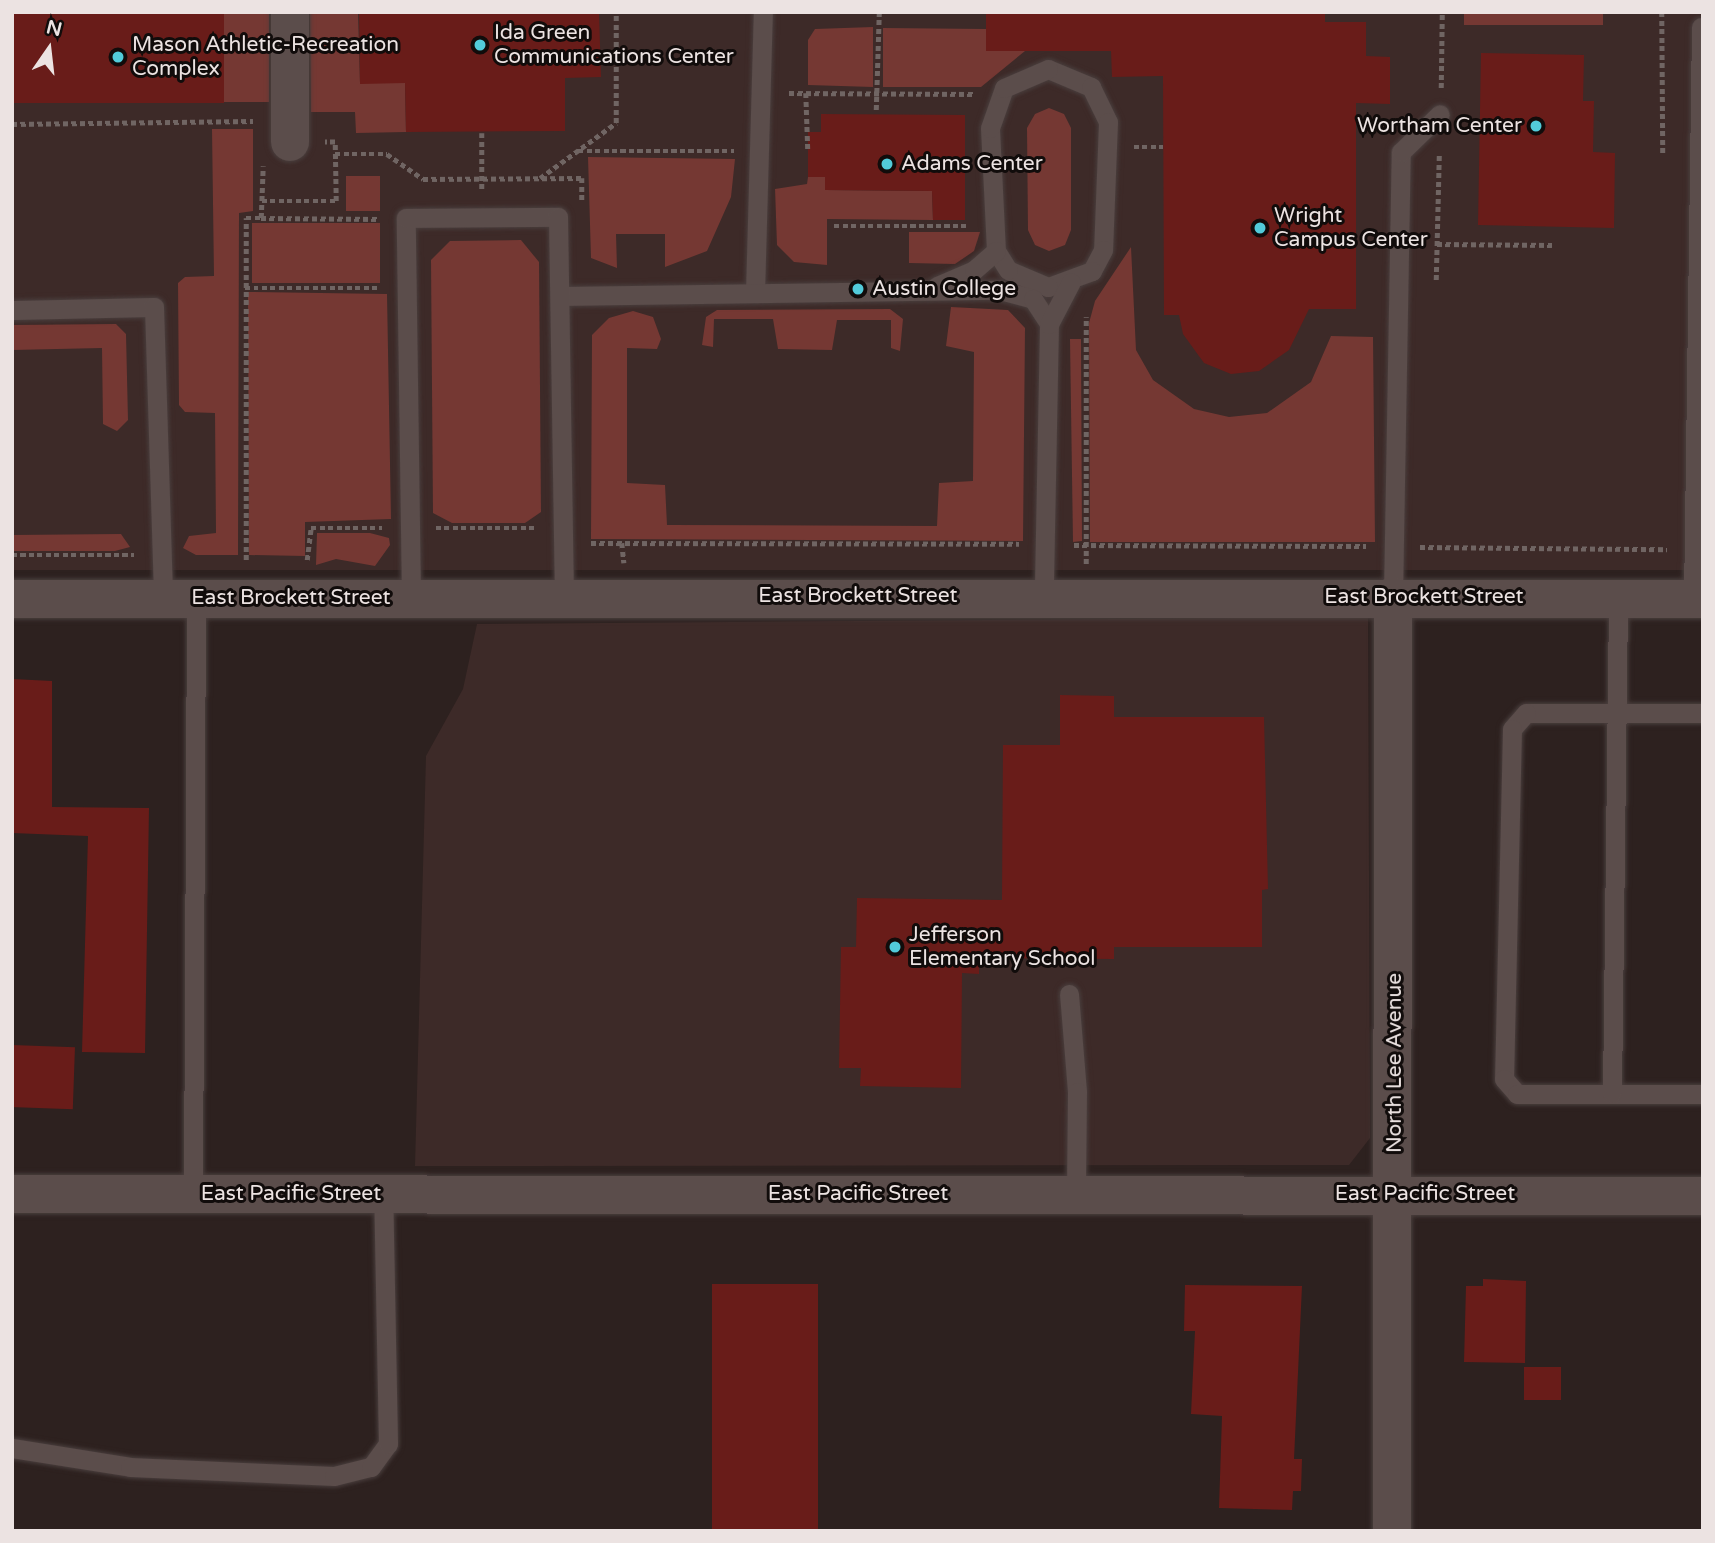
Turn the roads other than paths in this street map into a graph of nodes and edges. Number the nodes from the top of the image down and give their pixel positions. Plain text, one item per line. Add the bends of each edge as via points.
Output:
1 (290, 12) edge
2 (763, 12) edge
3 (1701, 23) edge
4 (1440, 114) road end
5 (281, 139) road end
6 (996, 251) junction
7 (1071, 282) junction
8 (926, 291) junction
9 (755, 293) junction
10 (560, 296) junction
11 (12, 310) edge
12 (1049, 324) junction
13 (1044, 596) junction
14 (1393, 596) junction
15 (180, 598) junction
16 (411, 598) junction
17 (564, 598) junction
18 (12, 599) edge
19 (1618, 599) junction
20 (1698, 599) edge
21 (1616, 713) junction
22 (1703, 713) edge
23 (1069, 994) dead end
24 (1612, 1093) junction
25 (1703, 1094) edge
26 (12, 1194) edge
27 (193, 1194) junction
28 (383, 1194) junction
29 (1076, 1194) junction
30 (1396, 1194) junction
31 (1703, 1196) edge
32 (12, 1448) edge
33 (1392, 1531) edge

1 - 5 street
2 - 9 lane
3 - 20 lane via 1692,550
4 - 14 lane via 1401,152
6 - 7 lane via 1026,282 1048,287
6 - 7 lane via 992,226 994,105 1022,75 1048,69 1072,75 1091,87 1108,121 1102,250 1092,271
6 - 8 lane via 974,270
7 - 12 lane
8 - 9 lane
8 - 12 lane via 999,290 1032,299
9 - 10 lane
10 - 16 lane via 558,217 406,218
10 - 17 lane
11 - 15 lane via 154,307 162,555
12 - 13 lane
13 - 14 street, East Brockett Street
13 - 17 street, East Brockett Street
14 - 19 street, East Brockett Street
14 - 30 street, North Lee Avenue
15 - 16 street, East Brockett Street
15 - 18 street, East Brockett Street
15 - 27 lane
16 - 17 street, East Brockett Street
19 - 20 street, East Brockett Street
19 - 21 lane
21 - 22 lane
21 - 24 lane
21 - 24 lane via 1525,713 1512,729 1504,1079 1517,1094
23 - 29 lane via 1077,1092
24 - 25 lane
26 - 27 street, East Pacific Street
27 - 28 street, East Pacific Street
28 - 29 street, East Pacific Street
28 - 32 lane via 388,1444 371,1467 334,1476 130,1467
29 - 30 street, East Pacific Street
30 - 31 street, East Pacific Street
30 - 33 street, North Lee Avenue

